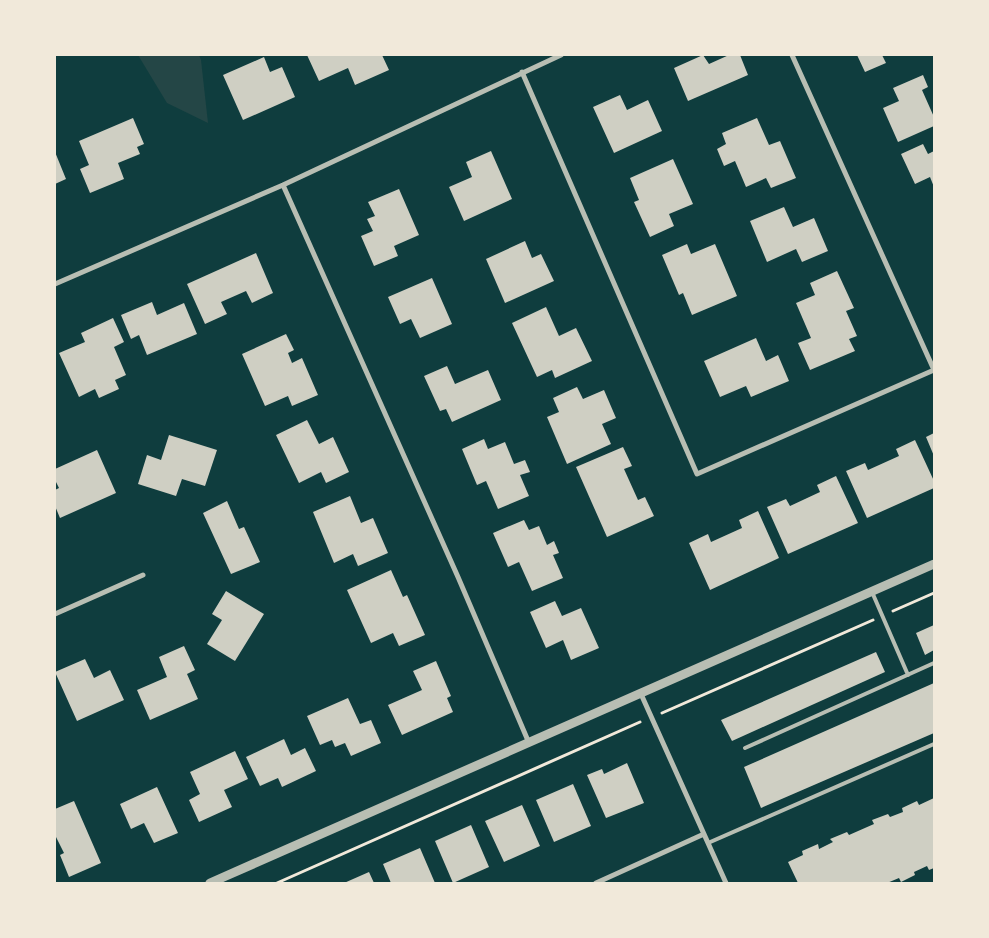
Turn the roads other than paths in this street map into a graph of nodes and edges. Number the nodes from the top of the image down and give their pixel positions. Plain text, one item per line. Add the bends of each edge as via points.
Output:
1 (561, 55) edge
2 (792, 55) edge
3 (522, 72) junction
4 (283, 185) junction
5 (55, 284) edge
6 (934, 370) edge
7 (934, 564) edge
8 (143, 576) dead end
9 (872, 591) junction
10 (55, 614) edge
11 (934, 663) edge
12 (908, 674) junction
13 (641, 694) junction
14 (530, 743) junction
15 (934, 744) edge
16 (745, 748) dead end
17 (704, 834) junction
18 (708, 843) junction
19 (210, 883) edge
20 (596, 883) edge
21 (726, 883) edge

1 - 3 street
2 - 6 street
3 - 4 street
3 - 6 street via 697,474
4 - 5 street
4 - 14 street
7 - 9 street
8 - 10 street
9 - 12 lane
9 - 13 street
11 - 12 lane
12 - 16 lane
13 - 14 street
13 - 17 street
14 - 19 street
15 - 18 lane
17 - 18 street
17 - 20 street
18 - 21 street

